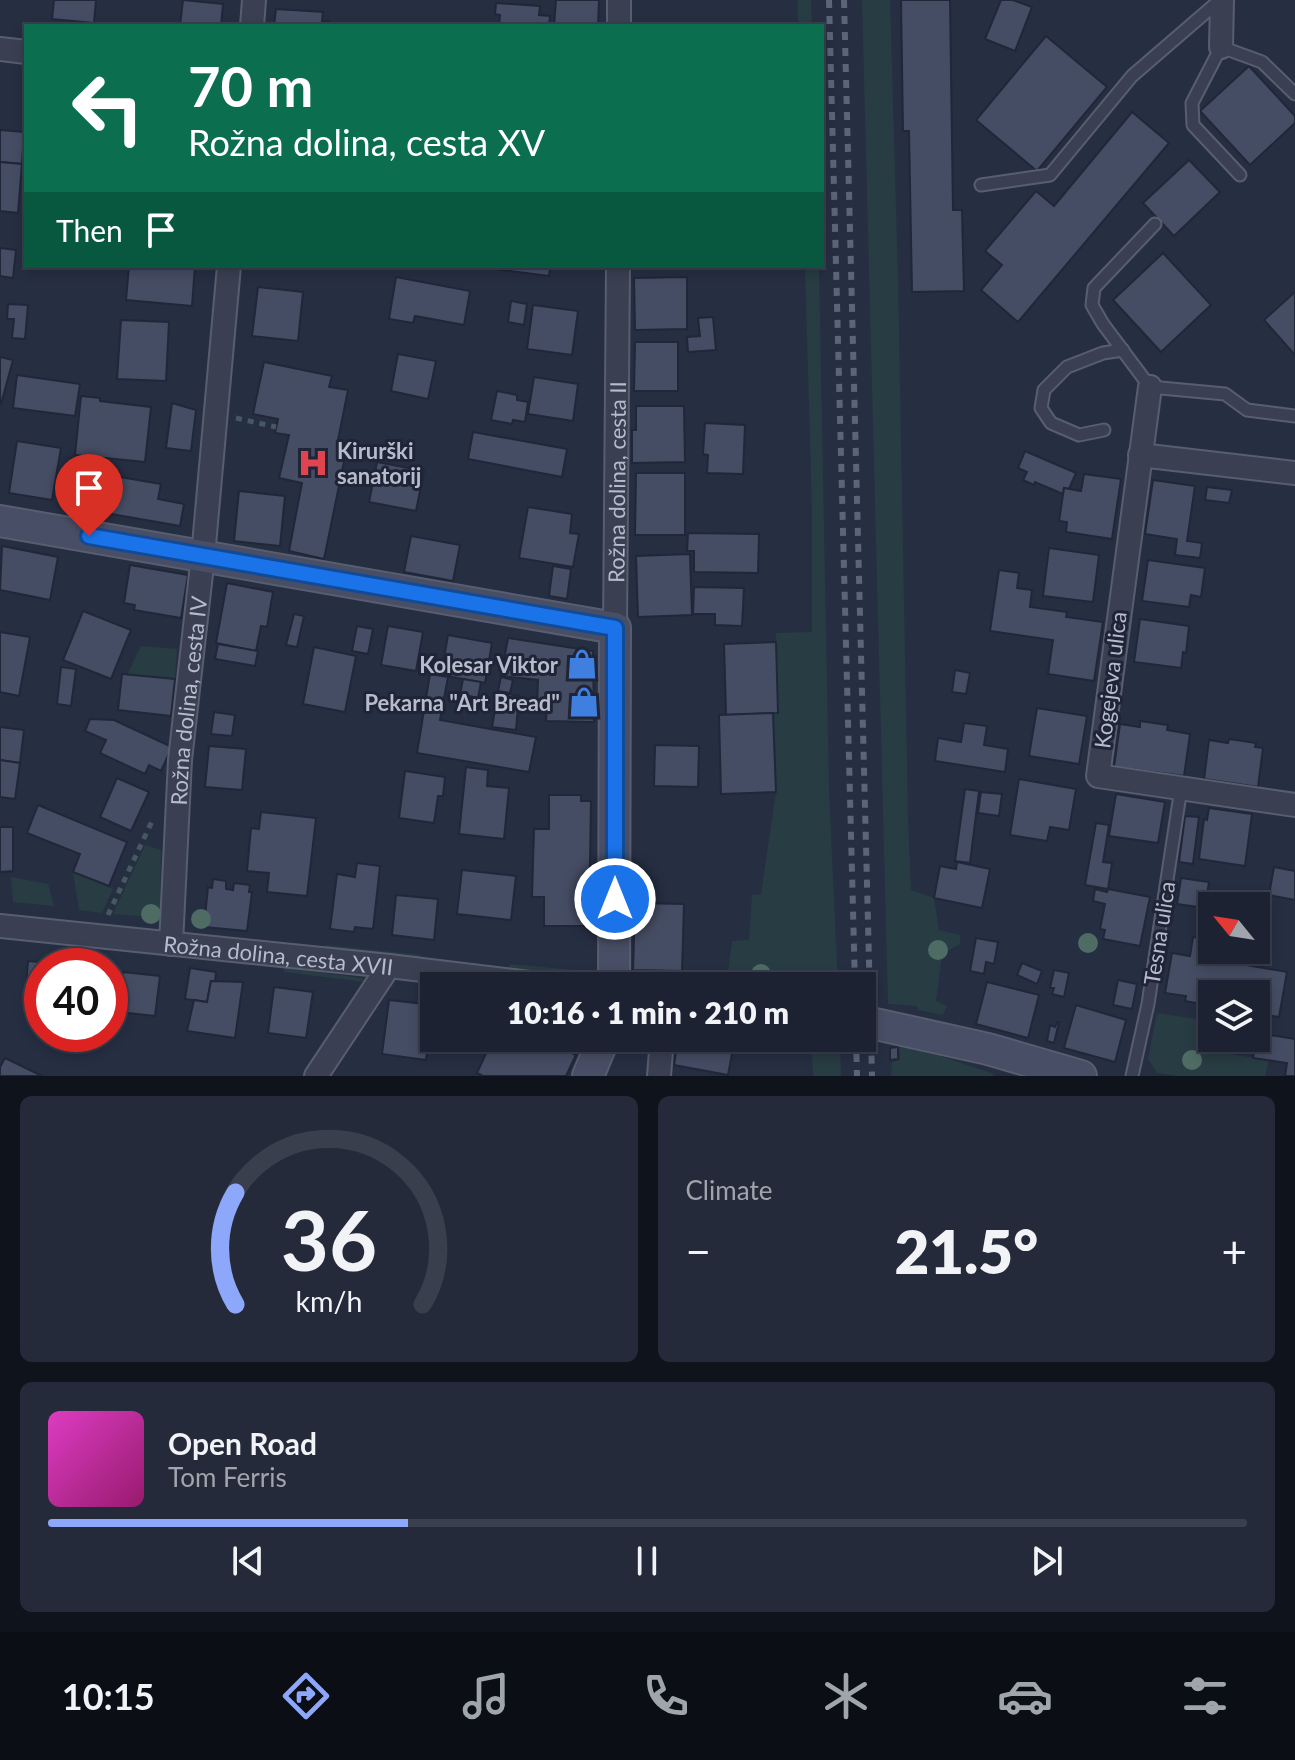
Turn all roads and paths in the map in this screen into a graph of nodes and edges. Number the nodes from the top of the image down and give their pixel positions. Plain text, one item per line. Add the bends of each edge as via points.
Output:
1 (254, 0) edge
2 (619, 0) edge
3 (1221, 0) edge
4 (252, 24) edge
5 (619, 24) edge
6 (1221, 47) junction
7 (0, 49) edge
8 (24, 52) edge
9 (1295, 94) edge
10 (1240, 175) dead end
11 (981, 185) dead end
12 (1155, 224) dead end
13 (229, 268) edge
14 (618, 268) edge
15 (1123, 350) junction
16 (1150, 387) junction
17 (216, 413) junction
18 (1295, 416) edge
19 (276, 427) dead end
20 (1104, 430) dead end
21 (1140, 455) junction
22 (1295, 473) edge
23 (0, 521) edge
24 (203, 556) junction
25 (615, 628) junction
26 (1181, 788) junction
27 (1295, 805) edge
28 (153, 817) dead end
29 (107, 916) dead end
30 (0, 926) edge
31 (171, 944) junction
32 (389, 966) junction
33 (439, 972) edge
34 (614, 972) edge
35 (876, 1024) edge
36 (598, 1052) edge
37 (661, 1052) edge
38 (316, 1076) edge
39 (588, 1076) edge
40 (659, 1076) edge
41 (1081, 1076) edge
42 (1132, 1076) edge

1 - 4 street
2 - 5 street
3 - 6 street
3 - 11 lane via 1132,76 1050,175
6 - 9 lane via 1262,62
6 - 10 lane via 1192,103 1193,125
7 - 8 street
12 - 15 lane via 1094,288 1092,305
13 - 17 street, Rožna dolina, cesta IV
14 - 25 street, Rožna dolina, cesta II
15 - 16 lane
15 - 20 lane via 1067,367 1044,390 1041,408 1051,423 1079,435
16 - 18 lane via 1225,394 1247,410
16 - 21 street, Kogejeva ulica
17 - 19 path
17 - 24 street, Rožna dolina, cesta IV
21 - 22 street
21 - 26 street, Kogejeva ulica via 1098,776
23 - 24 street
24 - 25 street
24 - 31 street, Rožna dolina, cesta IV via 180,760
25 - 34 street, Rožna dolina, cesta II
26 - 27 street, Kogejeva ulica
26 - 42 lane, Tesna ulica
28 - 29 path
30 - 31 street, Rožna dolina, cesta XVII
31 - 32 street, Rožna dolina, cesta XVII
32 - 33 street, Rožna dolina, cesta XVII
32 - 38 street
35 - 41 street
36 - 39 street
37 - 40 street

